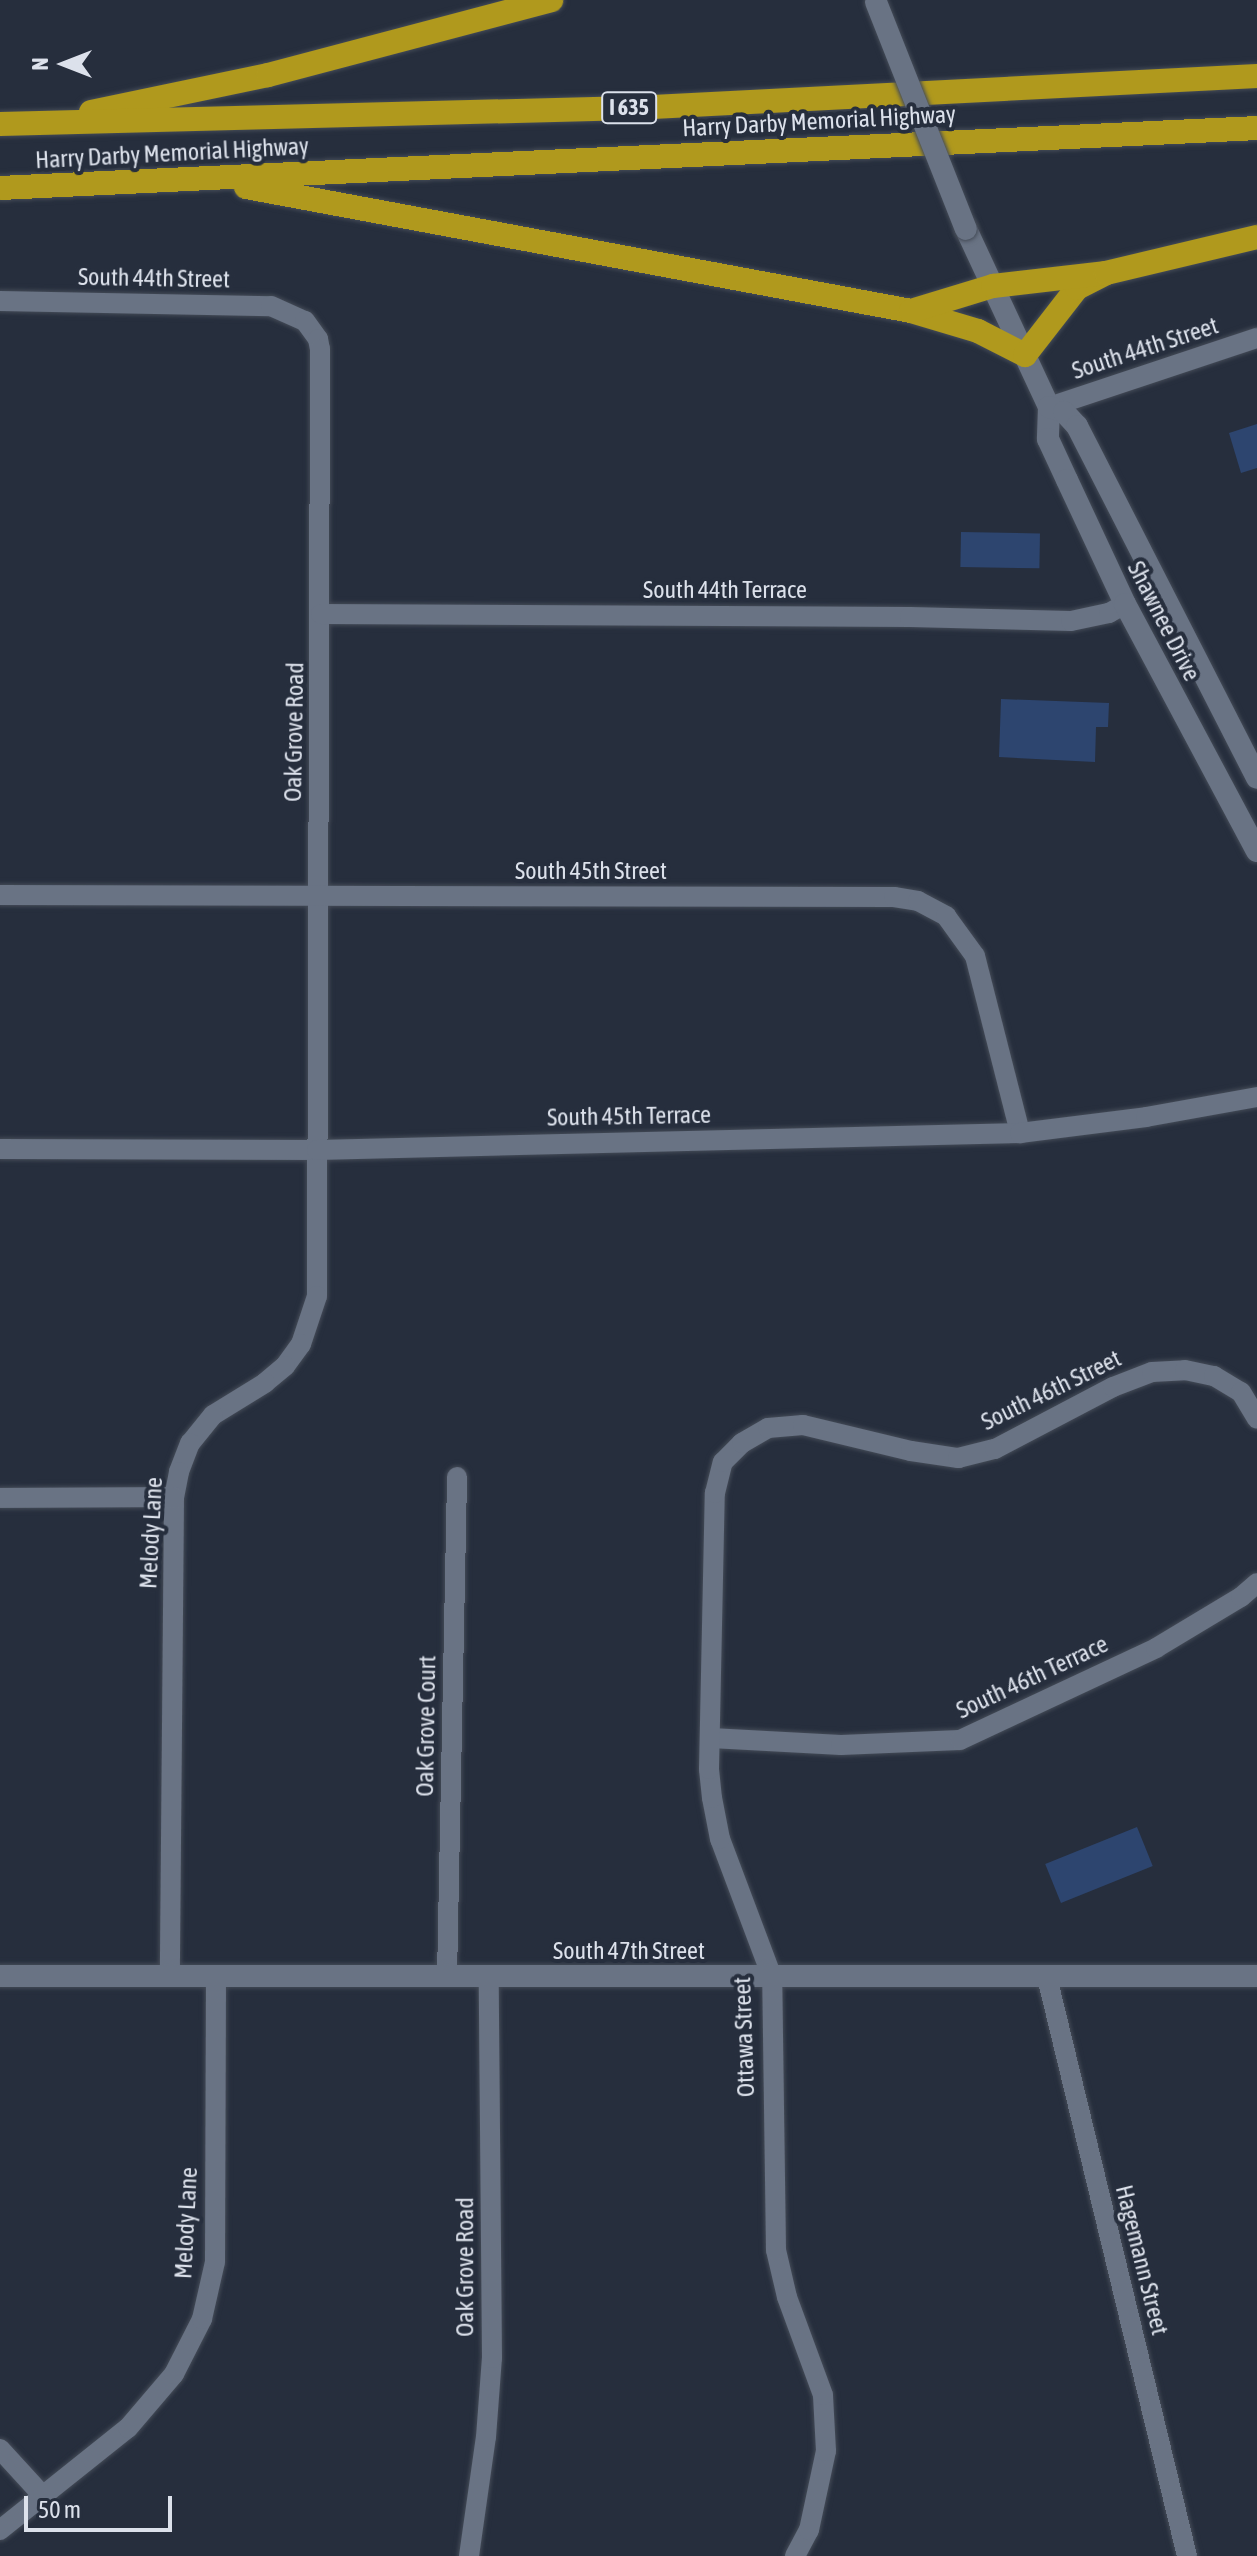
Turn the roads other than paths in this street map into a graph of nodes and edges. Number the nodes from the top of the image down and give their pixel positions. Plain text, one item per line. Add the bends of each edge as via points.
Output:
1 (551, 0) edge
2 (876, 1) edge
3 (1257, 76) edge
4 (0, 124) edge
5 (39, 124) junction
6 (1257, 128) edge
7 (209, 179) junction
8 (0, 188) edge
9 (1257, 237) edge
10 (1106, 273) junction
11 (993, 286) junction
12 (0, 301) edge
13 (911, 311) junction
14 (305, 321) joint
15 (1257, 338) edge
16 (1025, 355) junction
17 (1049, 407) junction
18 (1158, 583) junction
19 (1125, 604) junction
20 (321, 614) junction
21 (1239, 743) junction
22 (1208, 759) junction
23 (1257, 778) edge
24 (1257, 851) edge
25 (0, 895) edge
26 (318, 896) junction
27 (1257, 1097) edge
28 (1020, 1133) junction
29 (0, 1149) edge
30 (317, 1150) junction
31 (1257, 1419) edge
32 (756, 1435) joint
33 (457, 1477) dead end
34 (174, 1497) junction
35 (0, 1498) edge
36 (1257, 1583) edge
37 (711, 1738) junction
38 (0, 1976) edge
39 (170, 1976) junction
40 (216, 1976) junction
41 (1257, 1976) edge
42 (447, 1977) junction
43 (489, 1977) junction
44 (772, 1977) junction
45 (1047, 1977) junction
46 (0, 2449) edge
47 (43, 2496) junction
48 (0, 2530) edge
49 (469, 2556) edge
50 (795, 2556) edge
51 (1187, 2556) edge

1 - 5 highway via 268,75
2 - 11 main road, Shawnee Drive, bridge
3 - 5 highway, Harry Darby Memorial Highway / I 635 via 633,108
4 - 5 highway, Harry Darby Memorial Highway / I 635
6 - 7 highway, Harry Darby Memorial Highway / I 635
7 - 8 highway, Harry Darby Memorial Highway / I 635
7 - 13 highway
9 - 10 highway
10 - 11 highway
10 - 16 highway via 1077,288
11 - 13 highway
11 - 16 main road, Shawnee Drive
12 - 14 street, South 44th Street via 271,306
13 - 16 highway via 978,331
14 - 20 street, Oak Grove Road via 320,349
15 - 17 street, South 44th Street
16 - 17 main road, Shawnee Drive
17 - 18 main road, Shawnee Drive via 1064,412 1077,426
17 - 19 main road, Shawnee Drive via 1048,439
18 - 19 main road
18 - 21 main road, Shawnee Drive
19 - 20 street, South 44th Terrace via 1071,621
19 - 22 main road, Shawnee Drive
20 - 26 street, Oak Grove Road
21 - 22 main road
21 - 23 main road, Shawnee Drive
22 - 24 main road, Shawnee Drive
25 - 26 street, South 45th Street
26 - 28 street, South 45th Street via 918,901 946,916 975,956
26 - 30 street, Oak Grove Road
27 - 28 street, South 45th Terrace
28 - 30 street, South 45th Terrace
29 - 30 street, South 45th Terrace
30 - 34 street, Melody Lane via 317,1296 301,1344 265,1383 204,1425 184,1458
31 - 32 street, South 46th Street via 1241,1392 1214,1376 1185,1370 1152,1372 1113,1387 995,1449 958,1458 803,1425 768,1428
32 - 37 street, Ottawa Street via 723,1462 715,1493
33 - 42 street, Oak Grove Court
34 - 35 street
34 - 39 street, Melody Lane
36 - 37 street, South 46th Terrace via 1156,1648 960,1740 841,1745
37 - 44 street, Ottawa Street via 709,1769 720,1839
38 - 39 main road, South 47th Street
39 - 40 main road, South 47th Street
40 - 42 main road, South 47th Street
40 - 47 street, Melody Lane via 215,2262 202,2319 174,2374 128,2428
41 - 45 main road, South 47th Street
42 - 43 main road, South 47th Street
43 - 44 main road, South 47th Street
43 - 49 street, Oak Grove Road via 492,2358
44 - 45 main road, South 47th Street
44 - 50 street, Ottawa Street via 776,2250 787,2297 823,2395 826,2451 809,2530
45 - 51 street, Hagemann Street
46 - 47 street
47 - 48 street, Melody Lane

